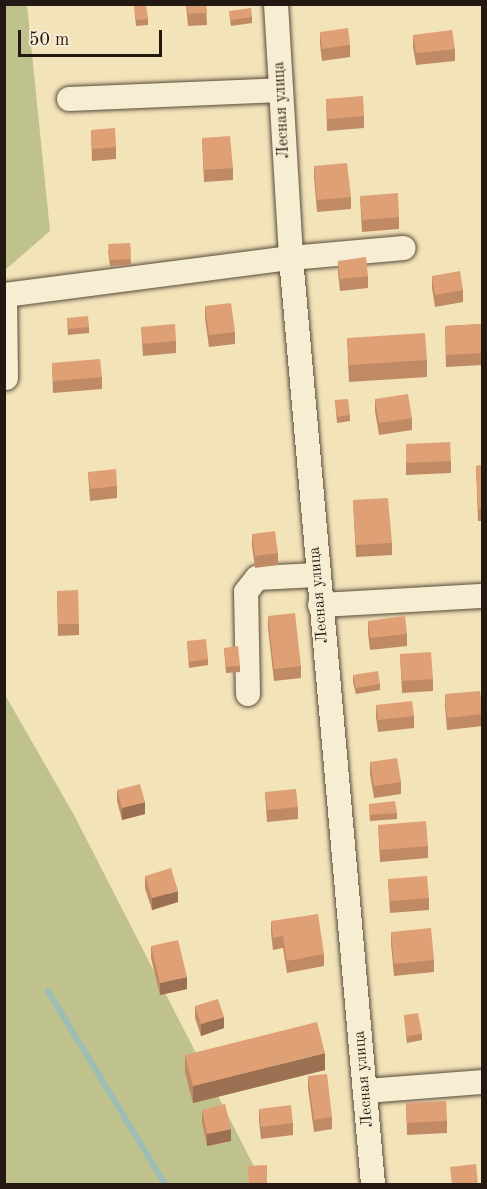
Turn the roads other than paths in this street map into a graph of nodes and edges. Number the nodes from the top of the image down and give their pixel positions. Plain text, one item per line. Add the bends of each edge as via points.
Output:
1 (276, 4) edge
2 (281, 90) junction
3 (69, 99) dead end
4 (404, 248) dead end
5 (291, 258) junction
6 (6, 378) dead end
7 (317, 575) junction
8 (483, 596) edge
9 (320, 605) junction
10 (248, 693) dead end
11 (483, 1082) edge
12 (365, 1091) junction
13 (372, 1185) edge

1 - 2 street, Лесная улица
2 - 3 street
2 - 5 street, Лесная улица
4 - 5 street
5 - 6 street via 5,295
5 - 7 street, Лесная улица
7 - 9 street, Лесная улица
7 - 10 street via 257,578 246,592
8 - 9 street
9 - 12 street, Лесная улица
11 - 12 street
12 - 13 street, Лесная улица

